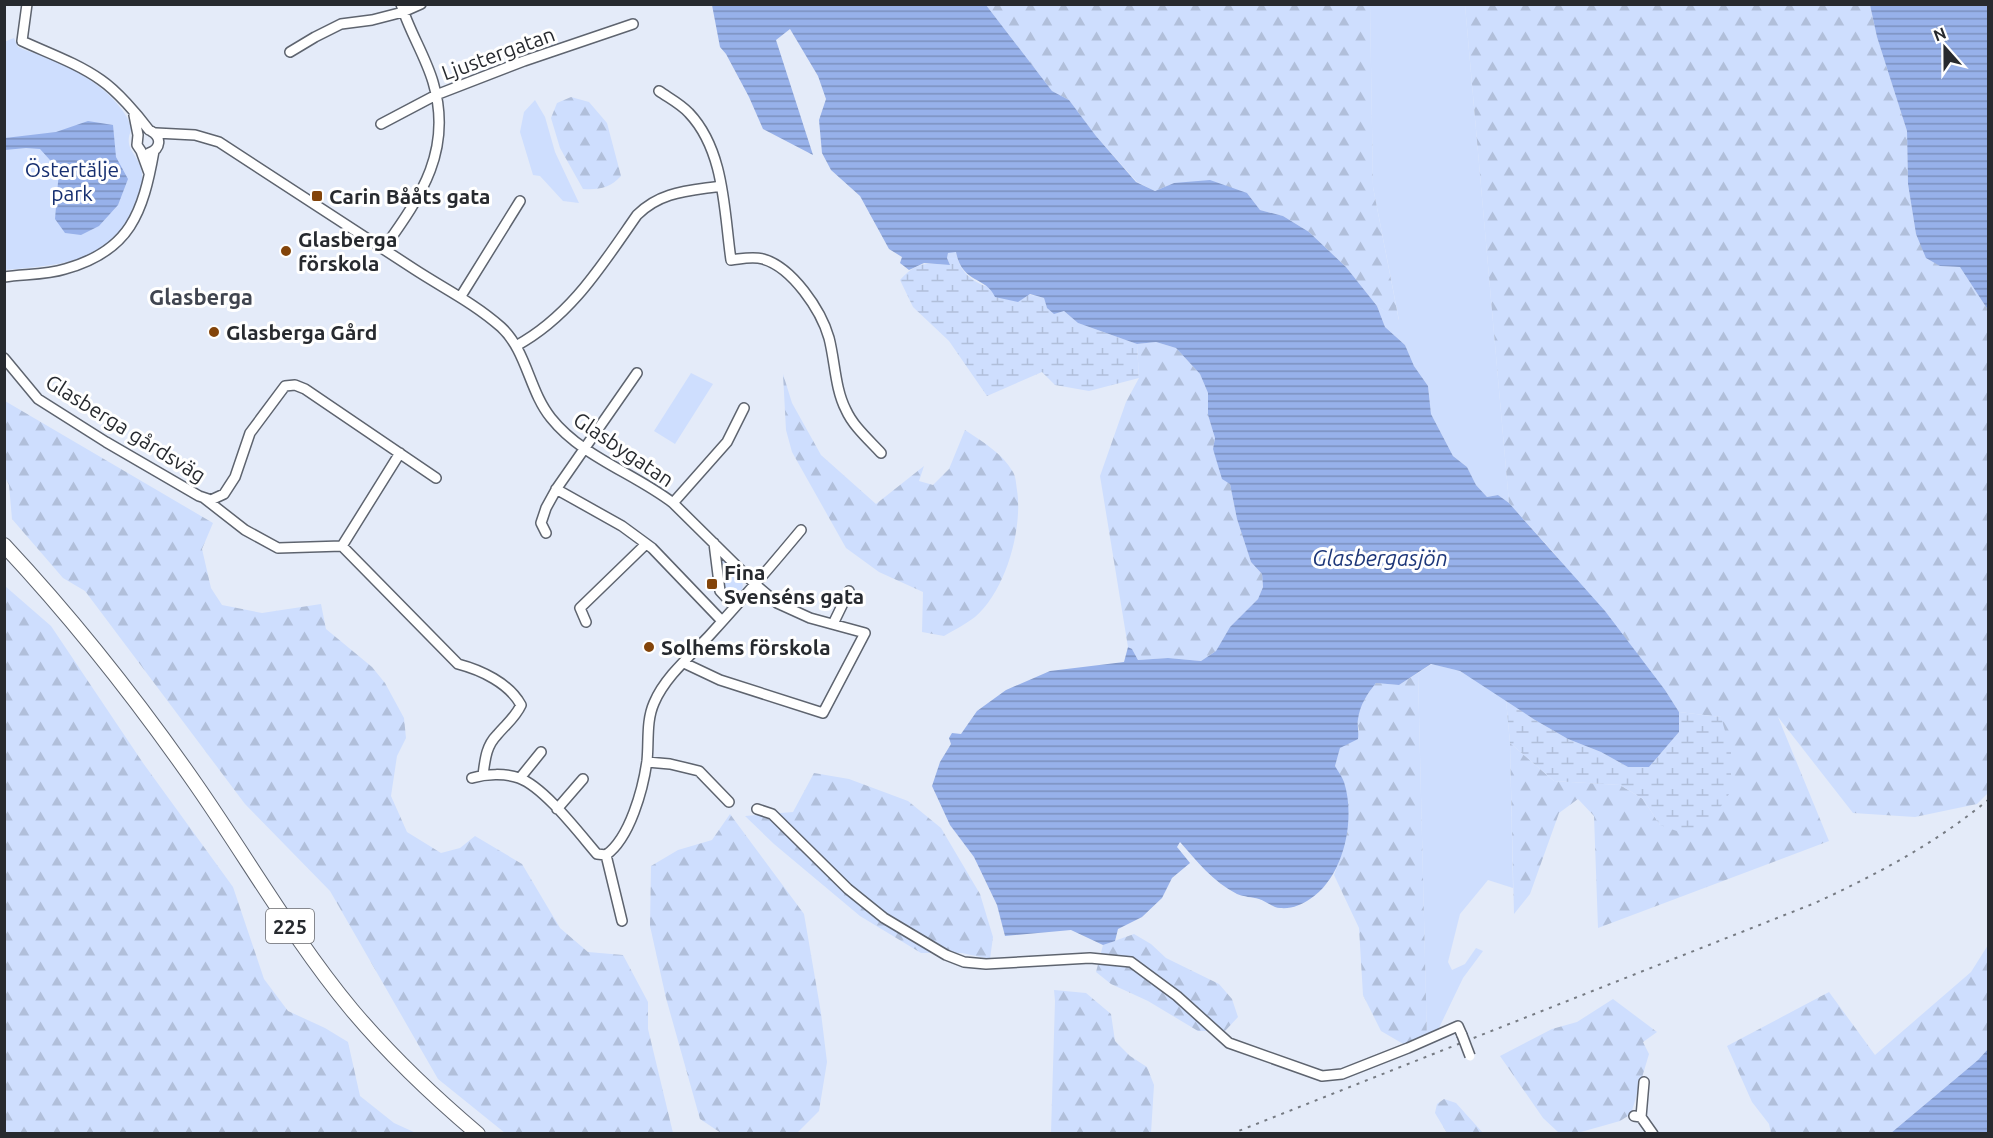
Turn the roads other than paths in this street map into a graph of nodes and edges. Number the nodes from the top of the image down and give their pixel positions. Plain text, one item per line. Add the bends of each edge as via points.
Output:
1 (27, 4) edge
2 (421, 4) edge
3 (402, 8) edge
4 (633, 24) dead end
5 (290, 52) dead end
6 (659, 91) dead end
7 (436, 95) junction
8 (134, 115) junction
9 (381, 124) dead end
10 (152, 132) junction
11 (181, 134) junction
12 (138, 135) junction
13 (156, 149) junction
14 (141, 151) junction
15 (149, 174) junction
16 (721, 186) junction
17 (519, 201) dead end
18 (384, 248) junction
19 (4, 278) edge
20 (461, 296) junction
21 (516, 346) junction
22 (4, 358) edge
23 (637, 372) dead end
24 (744, 408) dead end
25 (584, 448) junction
26 (400, 453) junction
27 (881, 453) dead end
28 (436, 478) dead end
29 (556, 489) junction
30 (204, 498) junction
31 (673, 503) junction
32 (801, 530) dead end
33 (546, 534) dead end
34 (714, 543) junction
35 (646, 544) junction
36 (4, 545) edge
37 (342, 546) junction
38 (756, 585) junction
39 (849, 591) dead end
40 (735, 608) junction
41 (722, 621) junction
42 (586, 622) dead end
43 (833, 624) junction
44 (684, 663) junction
45 (541, 752) dead end
46 (647, 762) junction
47 (483, 775) junction
48 (472, 778) dead end
49 (520, 778) junction
50 (584, 779) dead end
51 (729, 802) dead end
52 (557, 809) junction
53 (757, 809) dead end
54 (606, 855) junction
55 (622, 921) dead end
56 (1471, 1061) dead end
57 (1644, 1082) dead end
58 (478, 1134) edge
59 (1653, 1134) edge

1 - 8 street via 22,41 101,80
2 - 3 street
3 - 5 street via 372,20 341,24
3 - 7 street
4 - 7 street, Ljustergatan
6 - 16 street via 683,107 700,127
7 - 9 street, Ljustergatan
7 - 18 street via 440,131 435,162 410,212
8 - 10 street
8 - 12 street
10 - 11 street, Glasbygatan
10 - 12 street via 142,131
10 - 13 street via 159,139
11 - 13 street
11 - 18 street, Glasbygatan via 219,142
12 - 14 street via 136,146
13 - 14 street
13 - 15 street
14 - 15 street
15 - 19 street via 134,222 97,258 63,270
16 - 21 street via 662,197 644,208 567,309
16 - 27 street via 730,260 769,261 807,295 827,332 846,412
17 - 20 street
18 - 20 street, Glasbygatan
20 - 21 street, Glasbygatan via 502,328
21 - 25 street, Glasbygatan via 538,400 562,431
22 - 30 street, Glasberga gårdsväg via 38,399
23 - 25 street
24 - 31 street via 727,442
25 - 29 street
25 - 31 street, Glasbygatan
26 - 28 street, Glasberga gårdsväg
26 - 30 street, Glasberga gårdsväg via 305,389 285,386 250,433 235,477 224,494 211,500
26 - 37 street
29 - 33 street via 541,523
29 - 35 street
30 - 37 street via 245,530 278,548
31 - 34 street, Glasbygatan
32 - 38 street
34 - 38 street, Glasbygatan
34 - 40 street via 720,591
35 - 41 street via 668,562
35 - 42 street via 580,608
36 - 58 main road, 225 via 131,694 351,1009 415,1077
37 - 47 street via 458,664 479,669 516,696 521,705 517,715 496,735 486,753
38 - 40 street
38 - 43 street, Glasbygatan via 788,608
39 - 43 street
40 - 41 street
41 - 44 street
43 - 44 street, Glasbygatan via 865,633 823,713 720,680
44 - 46 street via 654,701
45 - 49 street
46 - 51 street via 699,771
46 - 54 street via 626,831
47 - 48 street
47 - 49 street
49 - 52 street
50 - 52 street
52 - 54 street via 597,854
53 - 56 street, bridge via 772,814 848,889 884,918 964,962 997,964 1090,958 1131,962 1177,996 1229,1043 1322,1076 1342,1074 1458,1026
54 - 55 street
57 - 59 street via 1638,1116

